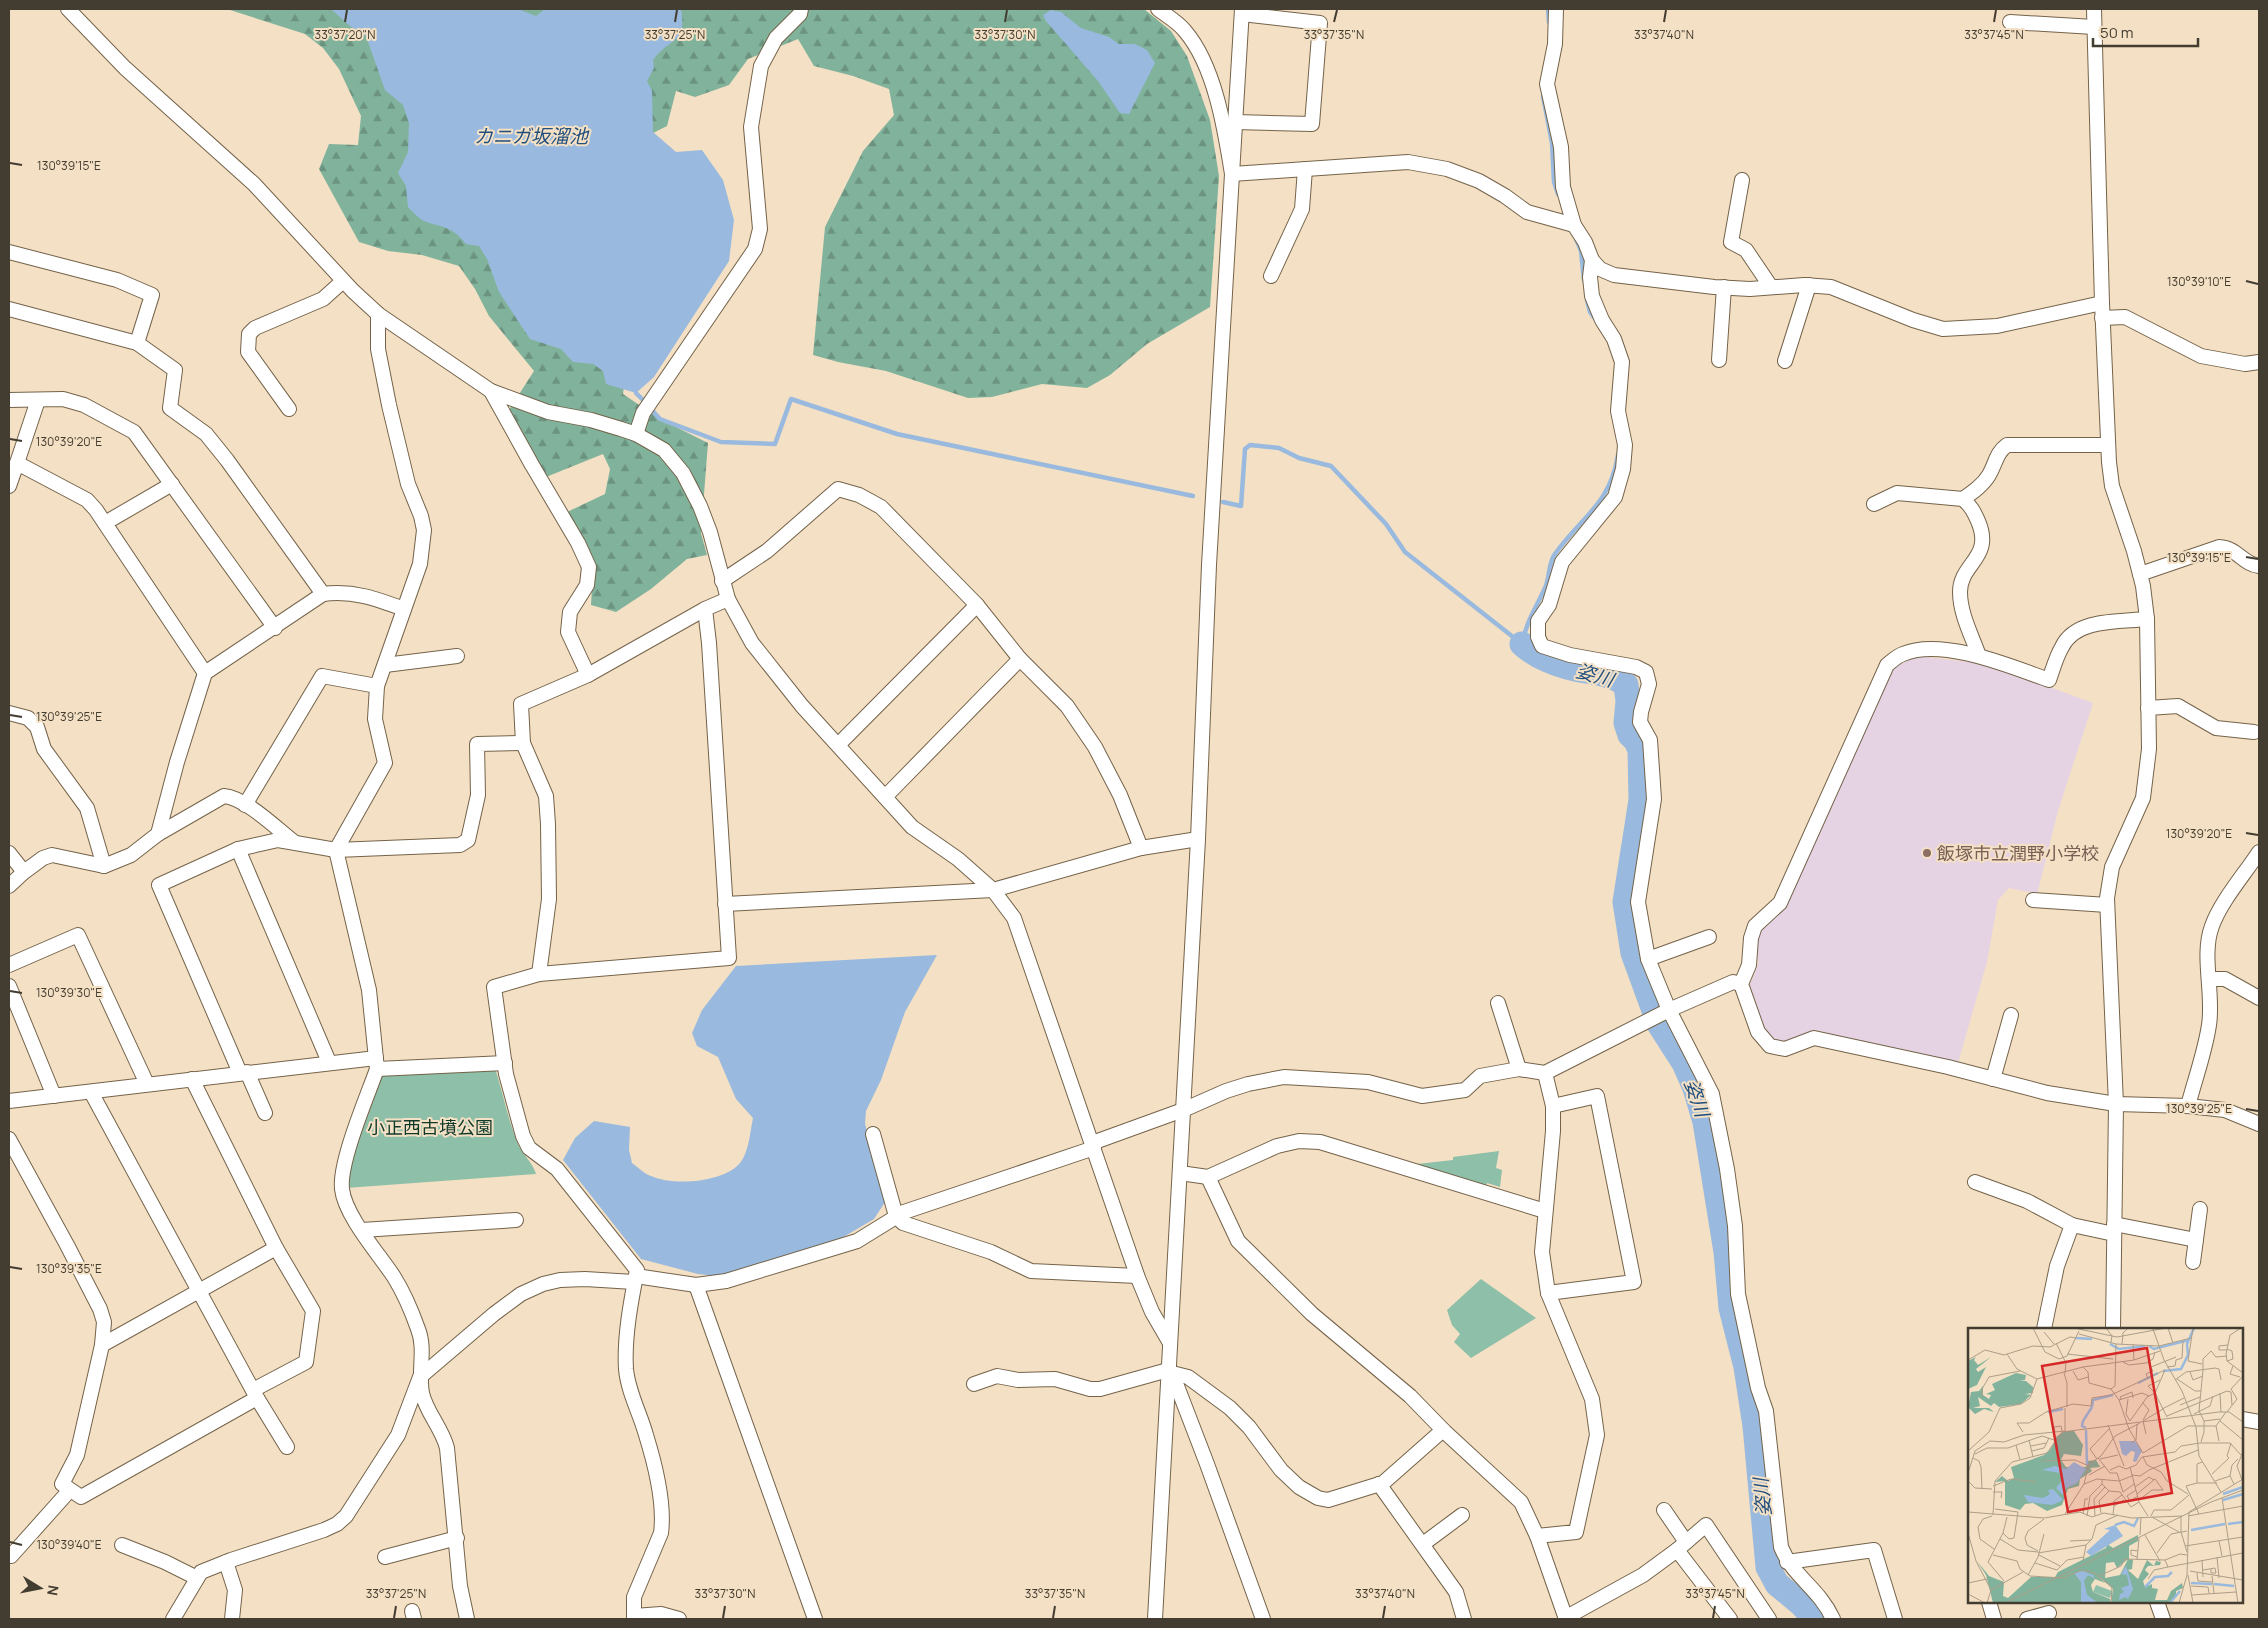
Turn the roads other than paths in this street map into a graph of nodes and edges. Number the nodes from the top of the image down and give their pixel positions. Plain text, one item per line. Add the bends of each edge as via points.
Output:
1 (68, 9) edge
2 (801, 9) edge
3 (1158, 9) edge
4 (1556, 9) edge
5 (2094, 9) edge
6 (1242, 11) edge
7 (2010, 22) dead end
8 (2094, 27) junction
9 (1236, 122) junction
10 (1306, 169) junction
11 (1232, 174) junction
12 (1742, 180) dead end
13 (1574, 225) junction
14 (9, 252) edge
15 (1592, 260) junction
16 (1271, 276) dead end
17 (343, 281) junction
18 (1809, 285) junction
19 (1724, 287) junction
20 (1771, 287) junction
21 (2102, 303) junction
22 (9, 309) edge
23 (378, 314) junction
24 (2102, 318) junction
25 (138, 343) junction
26 (1719, 360) dead end
27 (1785, 361) dead end
28 (2259, 362) edge
29 (491, 391) junction
30 (9, 400) edge
31 (38, 400) junction
32 (289, 408) dead end
33 (636, 434) junction
34 (2108, 445) junction
35 (17, 463) junction
36 (172, 484) junction
37 (9, 486) edge
38 (1963, 499) junction
39 (1874, 504) dead end
40 (105, 523) junction
41 (2259, 566) edge
42 (2140, 574) junction
43 (722, 581) junction
44 (323, 594) junction
45 (728, 599) junction
46 (977, 606) junction
47 (404, 609) junction
48 (705, 609) junction
49 (2147, 619) junction
50 (275, 628) junction
51 (456, 656) dead end
52 (1979, 656) junction
53 (1020, 659) junction
54 (385, 665) junction
55 (205, 673) junction
56 (588, 675) junction
57 (377, 686) junction
58 (2148, 708) junction
59 (9, 713) edge
60 (2254, 732) dead end
61 (523, 743) junction
62 (839, 744) junction
63 (885, 797) junction
64 (245, 805) junction
65 (158, 834) junction
66 (1198, 838) junction
67 (295, 843) junction
68 (1141, 848) junction
69 (238, 849) junction
70 (336, 850) junction
71 (2259, 852) edge
72 (9, 854) edge
73 (104, 866) junction
74 (24, 872) junction
75 (9, 886) edge
76 (993, 890) junction
77 (2033, 900) dead end
78 (726, 904) junction
79 (2107, 905) junction
80 (1709, 937) dead end
81 (1648, 959) junction
82 (9, 965) edge
83 (539, 974) junction
84 (2210, 979) junction
85 (1741, 984) junction
86 (9, 986) edge
87 (2259, 998) edge
88 (1498, 1003) dead end
89 (1669, 1010) junction
90 (2011, 1015) dead end
91 (329, 1062) junction
92 (505, 1063) junction
93 (376, 1064) junction
94 (1519, 1069) junction
95 (243, 1073) junction
96 (1546, 1073) junction
97 (192, 1079) junction
98 (1993, 1079) junction
99 (147, 1084) junction
100 (91, 1092) junction
101 (54, 1096) junction
102 (9, 1101) edge
103 (2116, 1104) junction
104 (1553, 1106) junction
105 (2188, 1106) junction
106 (1183, 1110) junction
107 (265, 1113) dead end
108 (2257, 1117) edge
109 (873, 1134) dead end
110 (9, 1139) edge
111 (1093, 1146) junction
112 (1180, 1173) junction
113 (1208, 1177) junction
114 (1975, 1182) dead end
115 (2200, 1209) dead end
116 (1545, 1211) junction
117 (896, 1216) junction
118 (516, 1220) dead end
119 (2072, 1226) junction
120 (2114, 1229) junction
121 (362, 1230) junction
122 (2196, 1240) junction
123 (276, 1248) junction
124 (2193, 1262) dead end
125 (1137, 1276) junction
126 (635, 1279) junction
127 (696, 1285) junction
128 (198, 1291) junction
129 (1548, 1293) junction
130 (2044, 1328) edge
131 (2113, 1328) edge
132 (1170, 1343) junction
133 (102, 1345) junction
134 (1170, 1372) junction
135 (420, 1376) junction
136 (974, 1384) dead end
137 (255, 1394) junction
138 (2243, 1419) edge
139 (2259, 1422) edge
140 (1443, 1430) junction
141 (287, 1447) dead end
142 (1379, 1484) junction
143 (69, 1491) junction
144 (1664, 1510) dead end
145 (1462, 1515) dead end
146 (1537, 1536) junction
147 (457, 1538) junction
148 (1423, 1544) junction
149 (122, 1545) dead end
150 (1682, 1546) junction
151 (11, 1556) dead end
152 (385, 1557) dead end
153 (226, 1562) junction
154 (1787, 1562) junction
155 (196, 1578) junction
156 (1989, 1603) edge
157 (2157, 1603) edge
158 (2049, 1611) edge
159 (634, 1618) edge
160 (172, 1619) edge
161 (232, 1619) edge
162 (467, 1619) edge
163 (679, 1619) edge
164 (815, 1619) edge
165 (1155, 1619) edge
166 (1263, 1619) edge
167 (1464, 1619) edge
168 (1566, 1619) edge
169 (1730, 1619) edge
170 (1769, 1619) edge
171 (1833, 1619) edge
172 (1895, 1619) edge
173 (1994, 1619) edge
174 (2027, 1619) edge
175 (2163, 1619) edge

1 - 17 street via 125,68 254,184
2 - 33 street via 800,14 776,38 761,66 751,127 760,229 755,249 643,413
3 - 11 street via 1185,30 1200,55 1223,119
4 - 13 street via 1555,44 1548,84 1561,147 1563,187
5 - 8 street
6 - 9 street
6 - 9 street via 1320,23 1312,124
7 - 8 street
8 - 21 street
9 - 11 street
10 - 11 street
10 - 13 street via 1408,162 1447,169 1479,181 1527,212
10 - 16 street via 1302,209
11 - 66 street via 1209,555
12 - 20 street via 1730,242 1746,250
13 - 15 street
14 - 25 street via 116,280 152,295
15 - 19 street via 1600,269 1614,275
15 - 81 street via 1592,296 1622,362 1618,412 1625,445 1623,470 1615,497 1562,562 1549,606 1538,621 1538,637 1542,646 1646,672 1649,684 1640,722 1650,740 1654,800 1638,902
17 - 23 street
17 - 32 street via 323,299 255,328 249,334 248,352
18 - 20 street
18 - 21 street via 1831,287 1943,329 1997,326
18 - 27 street
19 - 20 street
19 - 26 street
21 - 24 street
22 - 25 street
23 - 29 street
23 - 47 street via 378,349 389,405 408,484 422,516 424,530 420,564
24 - 28 street via 2125,317 2201,356 2245,364
24 - 34 street
25 - 44 street via 174,370 170,408 206,434 228,460
29 - 33 street via 548,412 591,420
29 - 56 street via 589,567 587,585 570,612 568,632
30 - 31 street
31 - 35 street
31 - 36 street via 63,399 84,405 134,432
33 - 43 street via 664,450 683,473 710,532
34 - 38 street via 2007,445 2000,450 1990,474 1979,488
34 - 42 street via 2112,486
35 - 37 street
35 - 40 street via 87,500
36 - 40 street
36 - 50 street
38 - 39 street via 1897,493
38 - 52 street via 1971,506 1983,534 1982,546 1962,582 1960,592 1963,611
40 - 55 street
41 - 42 street via 2228,548 2219,548
42 - 49 street
43 - 45 street
43 - 46 street via 767,551 838,490 859,495 882,507
44 - 47 street via 366,595
44 - 50 street
45 - 48 street
45 - 62 street via 752,642 802,706
46 - 53 street
46 - 62 street
47 - 54 street
48 - 56 street
48 - 78 street
49 - 52 street via 2093,624 2074,632 2062,645 2050,680
49 - 58 street
50 - 55 street
51 - 54 street
52 - 85 street via 1926,649 1903,654 1887,665 1780,903 1755,926 1749,965
53 - 63 street
53 - 68 street via 1067,706 1095,747 1120,795
54 - 57 street
55 - 65 street
56 - 61 street via 521,704
57 - 64 street via 322,676
57 - 70 street via 375,720 385,763
58 - 60 street via 2178,706 2216,728
58 - 79 street via 2143,798 2112,866
59 - 73 street via 28,718 37,727 44,749 87,808
61 - 70 street via 477,744 478,795 468,840 460,844
61 - 83 street via 546,796 548,824 549,899
62 - 63 street
63 - 76 street via 912,827 958,858
64 - 65 street via 224,796
64 - 67 street
65 - 73 street via 131,855
66 - 68 street
66 - 106 street
67 - 69 street via 278,840
67 - 70 street
68 - 76 street
69 - 91 street
69 - 95 street via 159,885
70 - 93 street via 369,990
71 - 84 street via 2212,927 2208,952
72 - 74 street
73 - 74 street via 52,855
74 - 75 street
76 - 78 street
76 - 111 street via 1014,918
77 - 79 street
78 - 83 street via 729,958
79 - 103 street
80 - 81 street
81 - 89 street
82 - 99 street via 78,935
83 - 92 street via 494,987
84 - 87 street via 2224,979
84 - 105 street via 2209,1024
85 - 89 street via 1733,982
85 - 98 street via 1758,1032 1770,1046 1784,1049 1814,1038
86 - 101 street
88 - 94 street
89 - 96 street
89 - 154 street via 1712,1094 1735,1226 1738,1294 1766,1411 1780,1547
90 - 98 street
91 - 93 street
91 - 95 street
92 - 93 street
92 - 126 street via 529,1148 557,1169 637,1270
93 - 121 street via 342,1171 346,1206
94 - 96 street
94 - 106 street via 1480,1076 1465,1090 1422,1096 1368,1082 1284,1077 1248,1084
95 - 97 street
95 - 107 street
96 - 104 street
97 - 99 street
97 - 123 street
98 - 103 street via 2047,1093
99 - 100 street
100 - 101 street
100 - 128 street
101 - 102 street
103 - 105 street
103 - 120 street
104 - 116 street
104 - 129 street via 1596,1096 1634,1282
105 - 108 street
106 - 111 street
106 - 112 street
109 - 117 street
110 - 133 street via 100,1309 104,1322
111 - 117 street
111 - 125 street
112 - 113 street
112 - 132 street
113 - 116 street via 1277,1146 1299,1141 1320,1142
113 - 140 street via 1238,1242 1312,1314 1410,1396
114 - 119 street via 2027,1201
115 - 122 street
116 - 129 street via 1542,1252
117 - 125 street via 903,1222 991,1252 1031,1271
117 - 127 street via 857,1240 726,1281
118 - 121 street
119 - 120 street
119 - 130 street via 2057,1266
120 - 122 street
120 - 131 street
121 - 135 street via 396,1280 419,1331 422,1343
122 - 124 street
123 - 128 street
123 - 137 street via 313,1311 306,1362
125 - 132 street
126 - 127 street
126 - 135 street via 568,1280 543,1284 521,1294 494,1314
126 - 159 street via 626,1369 647,1436 662,1505 662,1522 661,1533 634,1597
127 - 164 street
128 - 133 street
128 - 137 street
129 - 146 street via 1592,1399 1596,1435 1576,1532
132 - 134 street
133 - 143 street via 78,1455 62,1484
134 - 136 street via 1100,1389 1055,1379 1018,1380 997,1376
134 - 142 street via 1188,1377 1230,1408 1249,1427 1281,1470 1299,1487 1318,1498 1328,1500
134 - 165 street
134 - 166 street via 1208,1464
135 - 147 street via 422,1395 447,1448
135 - 153 street via 398,1435 346,1516 324,1530
137 - 141 street
137 - 143 street via 81,1497
138 - 139 street
140 - 142 street
140 - 146 street via 1521,1502
142 - 148 street
143 - 151 street
144 - 150 street
145 - 148 street
146 - 168 street
147 - 152 street
147 - 162 street via 460,1586
148 - 167 street via 1456,1592
149 - 155 street
150 - 168 street via 1643,1575
150 - 169 street
150 - 170 street via 1706,1525
153 - 155 street via 201,1572
153 - 161 street via 235,1590
154 - 171 street via 1814,1589
154 - 172 street via 1874,1550
155 - 160 street
156 - 173 street
157 - 175 street
158 - 174 street
159 - 163 street via 661,1614

